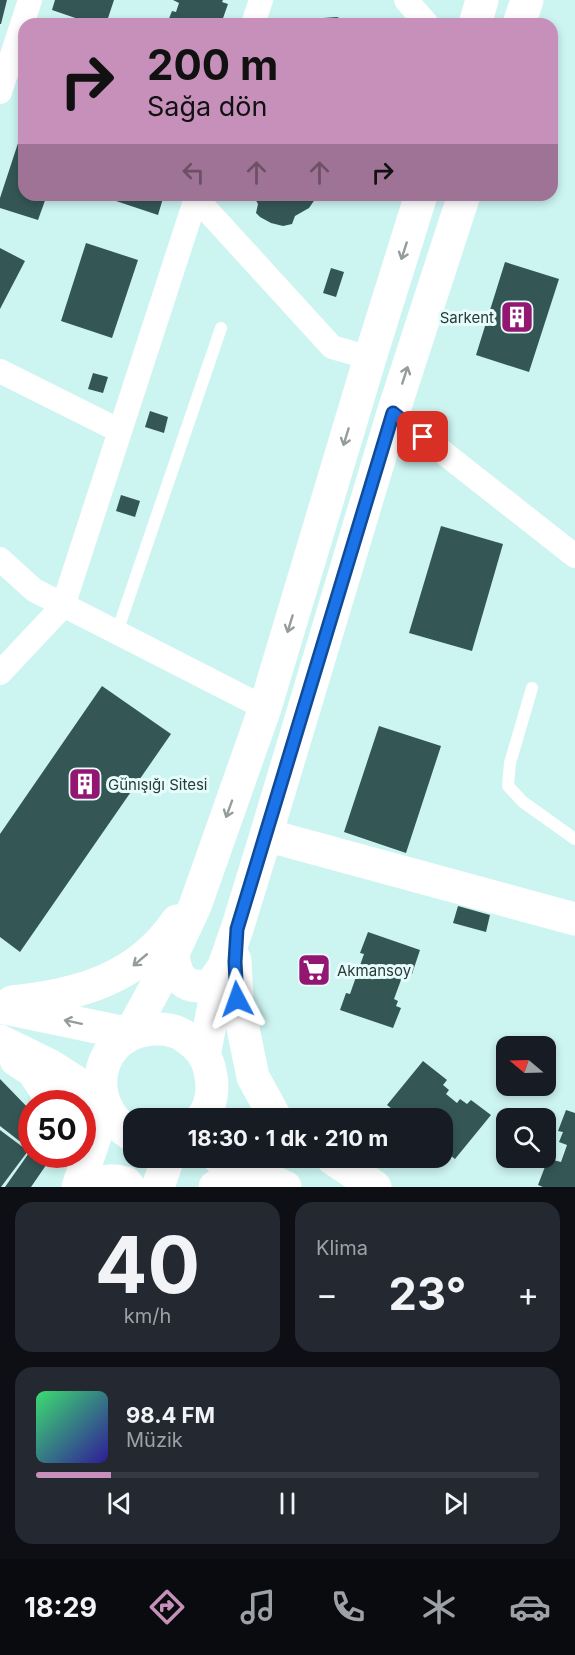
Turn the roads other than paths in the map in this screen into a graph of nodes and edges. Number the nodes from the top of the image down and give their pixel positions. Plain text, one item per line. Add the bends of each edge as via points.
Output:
1 (30, 0) edge
2 (261, 0) edge
3 (406, 0) edge
4 (482, 0) edge
5 (527, 0) edge
6 (24, 18) edge
7 (256, 18) edge
8 (422, 18) edge
9 (477, 18) edge
10 (521, 18) edge
11 (18, 37) edge
12 (0, 92) edge
13 (194, 201) edge
14 (201, 201) edge
15 (419, 201) edge
16 (462, 201) edge
17 (221, 327) dead end
18 (370, 358) junction
19 (0, 371) edge
20 (393, 413) junction
21 (120, 431) junction
22 (573, 545) edge
23 (0, 559) edge
24 (63, 606) junction
25 (117, 632) junction
26 (0, 673) edge
27 (532, 688) dead end
28 (265, 708) junction
29 (266, 835) junction
30 (575, 839) edge
31 (203, 882) junction
32 (571, 912) edge
33 (237, 929) junction
34 (172, 954) junction
35 (223, 968) junction
36 (0, 1005) edge
37 (130, 1034) junction
38 (0, 1041) edge
39 (0, 1049) edge
40 (207, 1062) junction
41 (46, 1090) edge
42 (103, 1102) junction
43 (206, 1108) edge
44 (262, 1108) edge
45 (269, 1108) edge
46 (123, 1130) edge
47 (71, 1168) edge
48 (165, 1168) edge
49 (347, 1168) edge
50 (219, 1179) edge
51 (67, 1187) edge
52 (78, 1187) edge
53 (94, 1187) edge
54 (129, 1187) edge
55 (158, 1187) edge
56 (267, 1187) edge
57 (285, 1187) edge
58 (375, 1187) edge

1 - 6 street
2 - 7 street
3 - 8 street
4 - 9 main road
5 - 10 main road
11 - 12 street
13 - 21 street
14 - 18 street via 332,347
15 -> 18 main road
20 -> 16 main road
17 - 25 lane
18 -> 28 main road
19 - 21 street
20 - 22 street
20 - 29 main road
21 - 24 street
23 - 24 street via 34,590
24 - 25 street
24 - 26 street
25 - 28 street
27 - 30 lane via 510,763 508,786 523,802
28 -> 31 main road
29 - 32 main road
29 - 33 main road
31 - 34 main road
31 -> 36 main road via 165,940 127,971 79,990
33 - 35 main road
33 - 45 main road via 235,971 243,1036 253,1077
34 - 35 main road via 178,976 192,986 210,985
34 - 37 main road
35 - 40 main road
37 -> 36 main road
37 - 40 main road via 166,1029 184,1035
37 - 42 main road via 105,1061 100,1079
38 - 42 main road via 49,1065
39 - 41 main road via 33,1071
40 - 43 main road via 213,1080
40 - 44 main road
42 - 46 main road via 108,1115
42 - 52 main road
47 - 51 main road
48 - 55 main road
49 - 58 main road
50 - 56 main road
50 - 57 main road
53 - 54 main road via 113,1180

